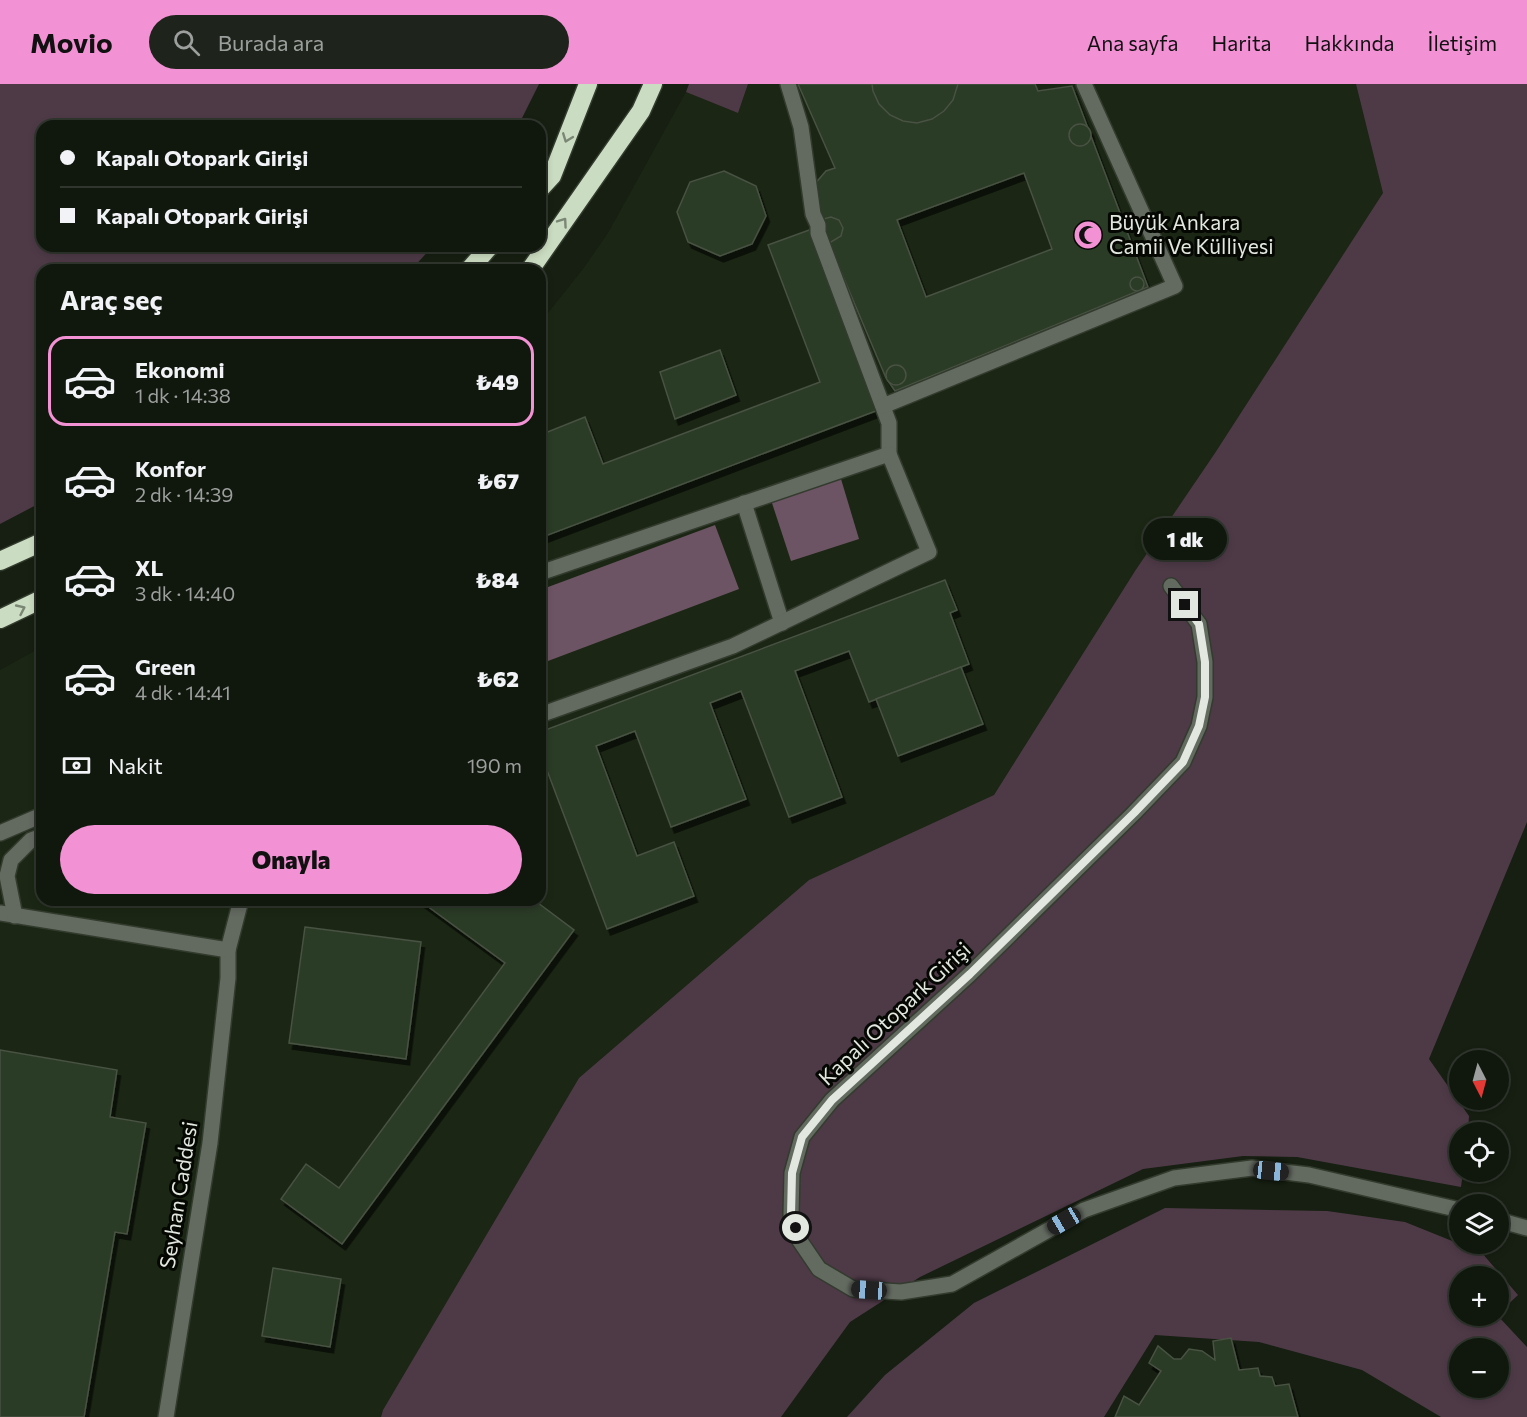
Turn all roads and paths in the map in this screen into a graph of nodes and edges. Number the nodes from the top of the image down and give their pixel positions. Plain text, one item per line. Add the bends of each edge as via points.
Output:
1 (588, 84) edge
2 (653, 84) edge
3 (788, 84) edge
4 (1084, 84) edge
5 (546, 182) edge
6 (546, 247) edge
7 (485, 252) edge
8 (474, 264) edge
9 (883, 406) junction
10 (889, 454) junction
11 (744, 503) junction
12 (36, 545) edge
13 (0, 561) edge
14 (546, 571) edge
15 (1171, 586) dead end
16 (36, 602) edge
17 (0, 619) edge
18 (782, 623) junction
19 (546, 713) edge
20 (36, 818) edge
21 (0, 833) edge
22 (36, 838) edge
23 (239, 906) edge
24 (7, 914) edge
25 (228, 950) junction
26 (1449, 1207) edge
27 (1509, 1223) edge
28 (1527, 1228) edge
29 (166, 1417) edge

1 -> 5 highway
6 -> 2 highway via 641,111
3 - 9 street via 801,127 818,233
4 - 9 street via 1175,286
7 - 8 highway
9 - 10 street via 889,423
10 - 11 street
10 - 18 street via 929,552
11 - 14 street
11 - 18 street
12 - 13 highway
15 - 26 street, Kapalı Otopark Girişi via 1199,624 1205,662 1205,697 1199,726 1183,762 970,974 832,1100 802,1137 792,1173 791,1215 800,1241 819,1269 853,1289 901,1292 952,1284 1084,1210 1174,1178 1252,1168 1309,1175
17 -> 16 highway
18 - 19 street via 733,646
20 - 21 street
22 - 24 street via 10,860
23 - 25 street, Seyhan Caddesi
24 - 25 street
25 - 29 street, Seyhan Caddesi via 210,1143
27 - 28 street

